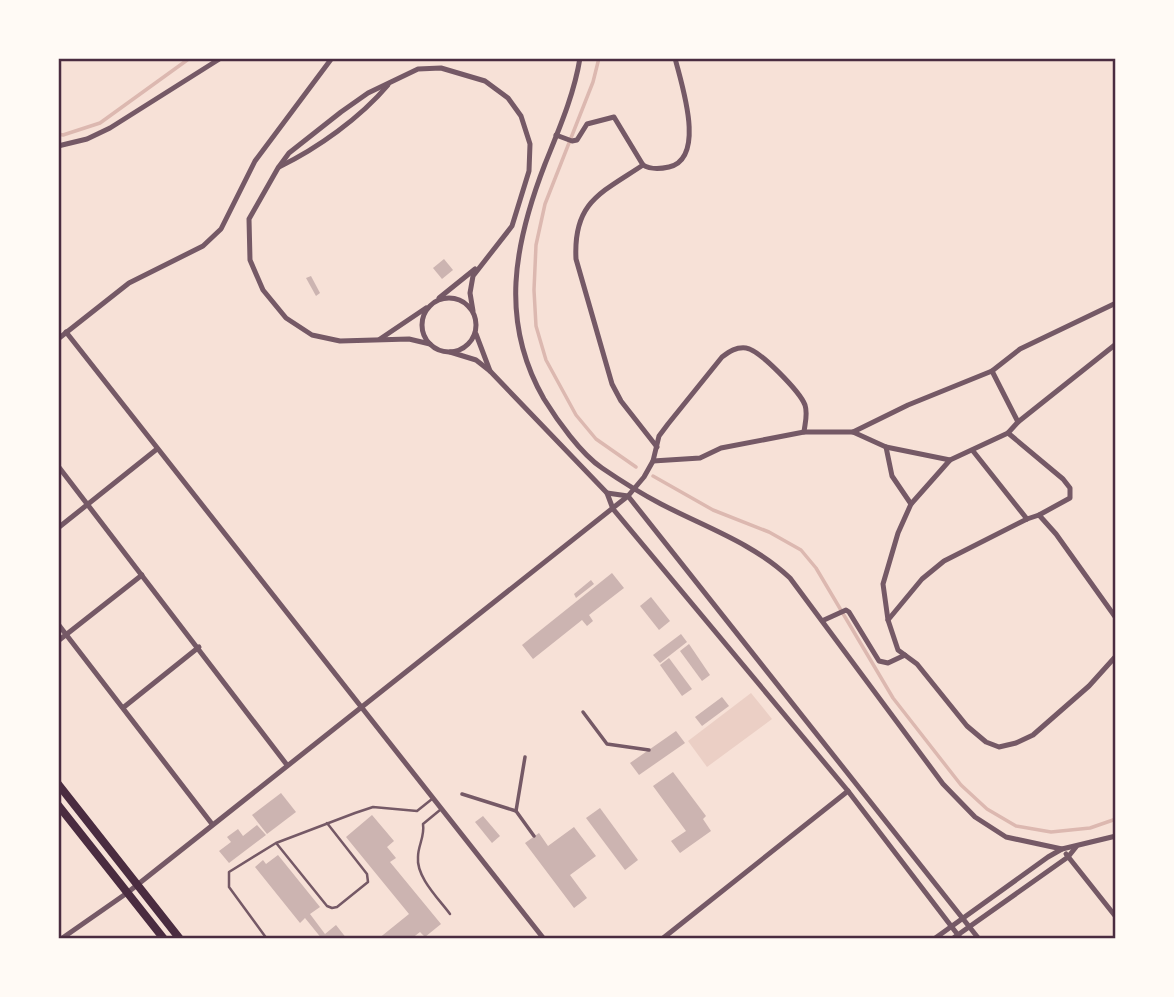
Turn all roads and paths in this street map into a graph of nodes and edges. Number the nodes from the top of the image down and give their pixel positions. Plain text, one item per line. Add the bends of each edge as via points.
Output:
1 (221, 58) edge
2 (332, 58) edge
3 (580, 58) edge
4 (675, 58) edge
5 (390, 83) junction
6 (559, 136) junction
7 (58, 146) edge
8 (643, 165) junction
9 (278, 168) junction
10 (481, 265) junction
11 (435, 302) junction
12 (1116, 303) edge
13 (473, 311) junction
14 (66, 332) junction
15 (475, 334) junction
16 (58, 339) edge
17 (380, 339) junction
18 (429, 344) junction
19 (1116, 345) edge
20 (450, 352) junction
21 (490, 371) junction
22 (992, 371) junction
23 (1018, 422) junction
24 (804, 432) junction
25 (853, 432) junction
26 (1008, 433) junction
27 (657, 447) junction
28 (886, 447) junction
29 (157, 449) junction
30 (974, 451) junction
31 (950, 460) junction
32 (653, 461) junction
33 (58, 466) edge
34 (634, 489) junction
35 (607, 493) junction
36 (628, 496) junction
37 (88, 503) junction
38 (911, 504) junction
39 (613, 509) junction
40 (1039, 515) junction
41 (1027, 519) junction
42 (58, 528) edge
43 (142, 575) junction
44 (1116, 618) edge
45 (826, 619) junction
46 (888, 620) junction
47 (58, 624) edge
48 (66, 634) junction
49 (58, 641) edge
50 (199, 647) junction
51 (905, 655) junction
52 (1116, 656) edge
53 (361, 705) junction
54 (124, 707) junction
55 (583, 712) dead end
56 (649, 750) dead end
57 (525, 757) dead end
58 (287, 765) junction
59 (58, 785) edge
60 (848, 791) junction
61 (462, 794) dead end
62 (432, 799) junction
63 (58, 806) edge
64 (440, 810) junction
65 (516, 811) junction
66 (327, 823) junction
67 (212, 824) junction
68 (534, 836) dead end
69 (1116, 836) edge
70 (276, 843) junction
71 (1076, 847) junction
72 (1062, 849) junction
73 (1068, 857) junction
74 (136, 884) junction
75 (127, 892) junction
76 (450, 914) dead end
77 (1116, 917) edge
78 (962, 918) junction
79 (951, 926) junction
80 (969, 927) junction
81 (960, 937) edge
82 (60, 938) edge
83 (164, 939) edge
84 (180, 939) edge
85 (267, 939) edge
86 (544, 939) edge
87 (662, 939) edge
88 (934, 939) edge
89 (952, 939) edge
90 (979, 939) edge

1 - 7 street via 110,128
2 - 14 street via 255,161 221,229 203,246 129,283
3 - 6 street
4 - 8 street via 691,134 688,149 673,166 649,169
5 - 9 street via 310,152
5 - 9 street via 341,112 289,153
5 - 10 street via 418,69 462,72 508,98 521,116 530,144 530,171 512,226
6 - 8 street via 572,141 581,137 587,124 614,117
6 - 34 street via 524,223 515,277 516,325 531,376 558,422 598,466
8 - 27 street via 595,197 581,215 575,245 612,384
9 - 17 street via 249,219 250,260 263,290 286,318 312,335 340,341
10 - 11 street
10 - 13 street via 470,293
11 - 13 street via 449,297 462,300
11 - 17 street
11 - 18 street via 422,320
12 - 22 street via 1020,349
13 - 15 street
14 - 16 street
14 - 29 street
15 - 20 street via 465,347
15 - 21 street
17 - 18 street
18 - 20 street
19 - 23 street
20 - 21 street via 476,360
21 - 35 street
22 - 23 street
22 - 25 street
23 - 26 street
24 - 25 street
24 - 27 street via 807,411 799,395 759,353 733,348 667,424
24 - 32 street via 721,449 700,458
25 - 28 street
26 - 30 street
26 - 40 street via 1070,488 1070,498
27 - 32 street
28 - 31 street
28 - 38 street via 892,475
29 - 37 street
29 - 53 street
30 - 31 street
30 - 41 street
31 - 38 street
32 - 34 street
33 - 37 street
34 - 36 street
34 - 45 street via 772,561
35 - 36 street
35 - 39 street
36 - 39 street
36 - 78 street
37 - 42 street
37 - 43 street
38 - 46 street via 883,584
39 - 53 street
39 - 60 street
40 - 41 street
40 - 44 street
41 - 46 street via 944,561 922,579
43 - 48 street
43 - 50 street
45 - 51 street via 849,612 879,661 888,663
45 - 72 street via 886,710 975,817 1006,837
46 - 51 street via 898,650
47 - 48 street
48 - 49 street
48 - 54 street
50 - 54 street
50 - 58 street
51 - 52 street via 967,726 986,743 999,747 1033,735
53 - 58 street
53 - 62 street
54 - 67 street
55 - 56 street via 607,744
57 - 65 street
58 - 67 street
59 - 74 main road
60 - 79 street
60 - 87 street
61 - 65 street
62 - 64 street
62 - 66 lane via 416,811 373,807
63 - 75 main road
64 - 76 lane via 423,824 418,857 420,871
64 - 86 street
65 - 68 street
66 - 70 lane
66 - 70 lane via 367,874 368,882 337,907 327,906
67 - 74 street
69 - 71 street
70 - 85 lane via 229,872 227,880
71 - 72 street
71 - 73 street
72 - 73 street
72 - 78 street
73 - 77 street
73 - 80 street
74 - 75 street
74 - 84 main road
75 - 82 street
75 - 83 main road
78 - 79 street
78 - 80 street
79 - 81 street
79 - 88 street
80 - 81 street
80 - 90 street
81 - 89 street

